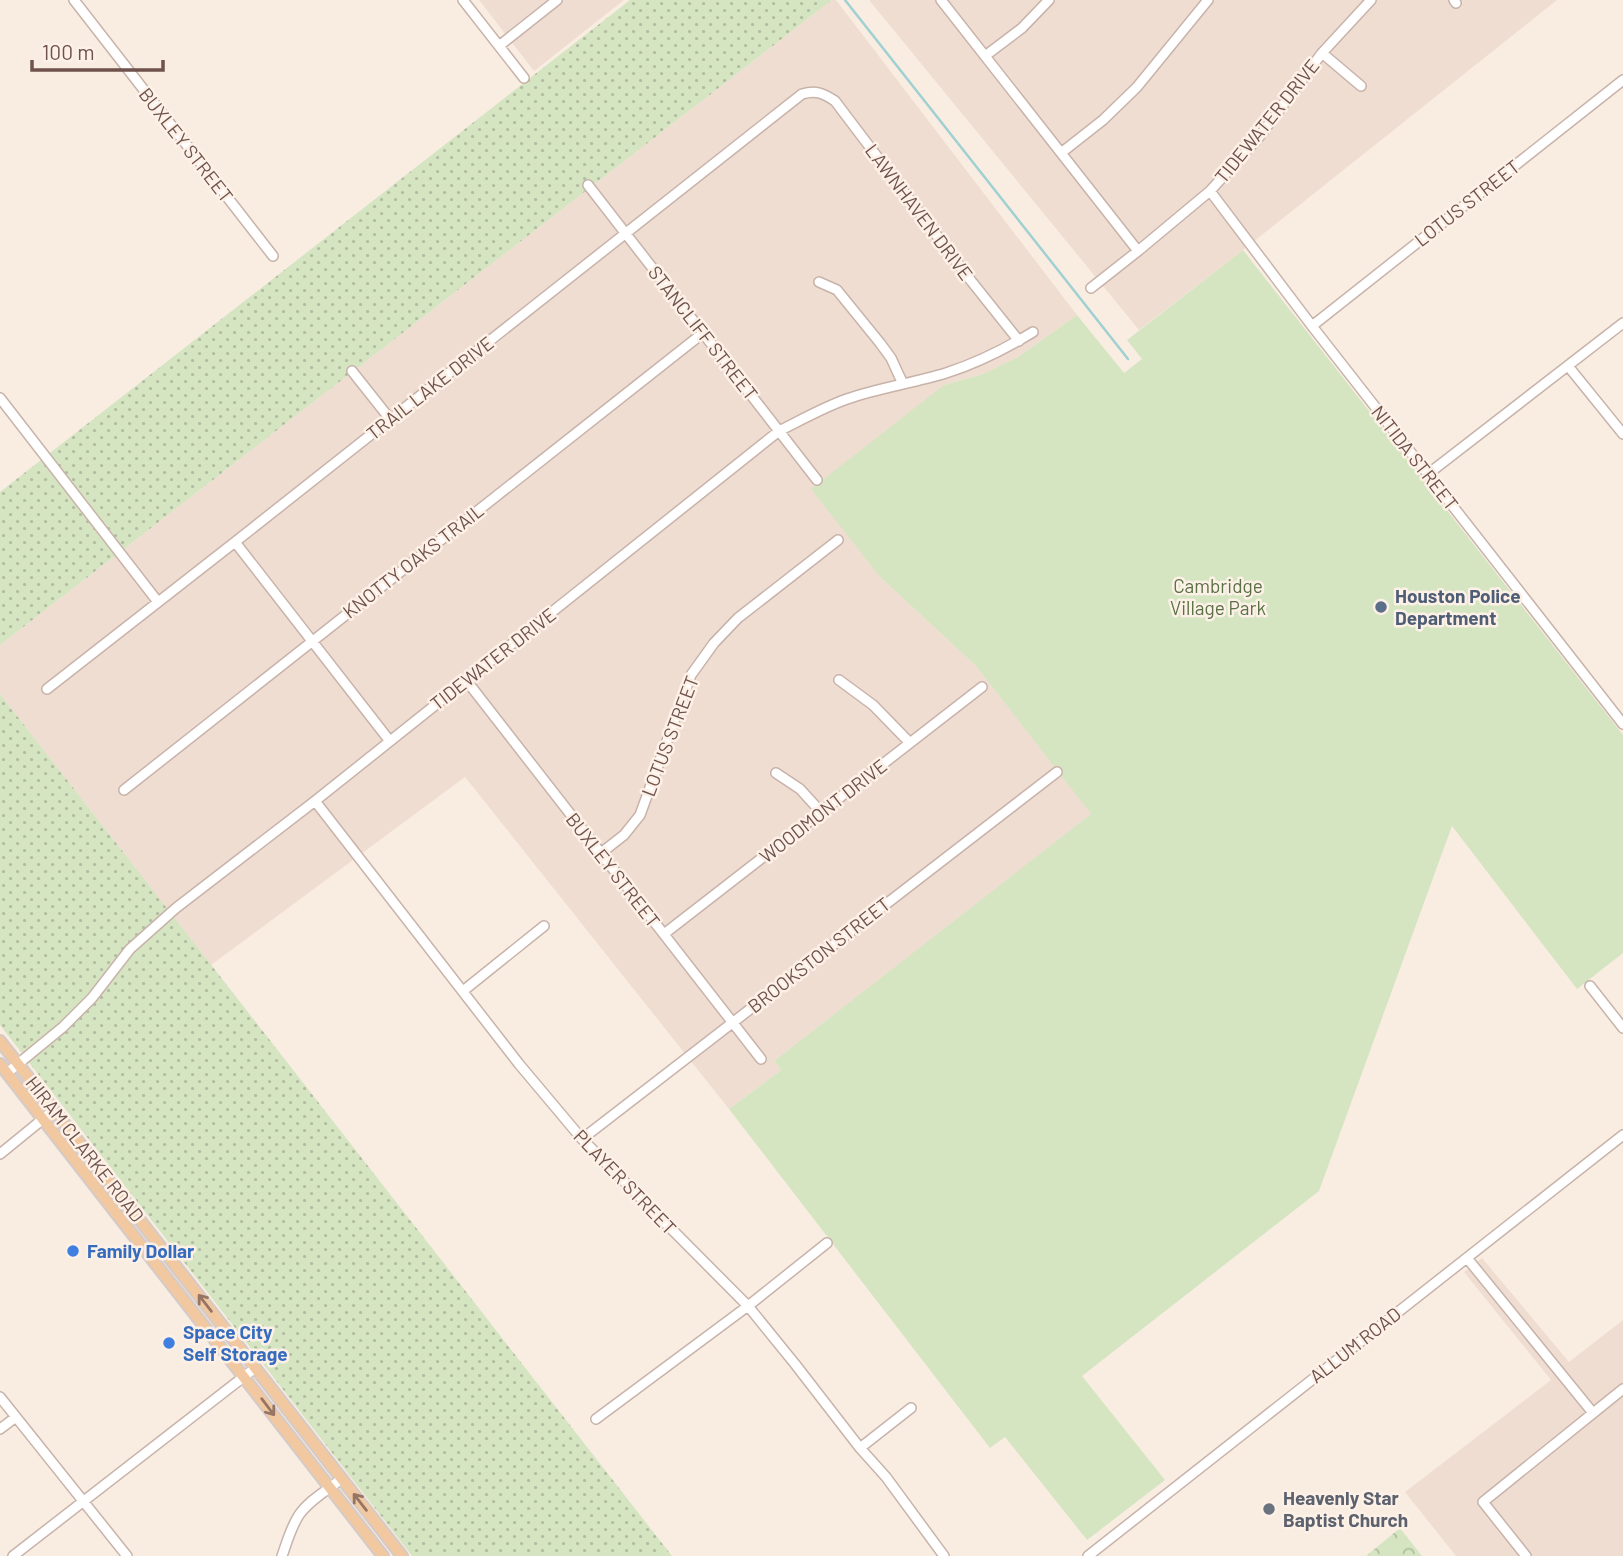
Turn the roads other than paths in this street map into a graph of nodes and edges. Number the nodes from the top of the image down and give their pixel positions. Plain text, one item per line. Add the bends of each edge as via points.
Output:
1 (74, 0) edge
2 (463, 0) edge
3 (557, 0) edge
4 (941, 0) edge
5 (1049, 0) edge
6 (1208, 0) edge
7 (1371, 0) edge
8 (499, 46) junction
9 (1322, 53) junction
10 (985, 57) junction
11 (524, 78) dead end
12 (1623, 80) edge
13 (1361, 86) dead end
14 (814, 90) joint
15 (1061, 153) junction
16 (588, 185) dead end
17 (1210, 191) junction
18 (625, 233) junction
19 (1138, 251) junction
20 (273, 256) dead end
21 (820, 282) dead end
22 (1091, 288) dead end
23 (1623, 323) edge
24 (1312, 326) junction
25 (703, 332) junction
26 (1033, 332) dead end
27 (1019, 341) junction
28 (1568, 366) junction
29 (352, 371) dead end
30 (903, 384) junction
31 (0, 398) edge
32 (390, 419) junction
33 (779, 431) junction
34 (1623, 434) edge
35 (1428, 474) junction
36 (817, 480) dead end
37 (838, 540) dead end
38 (236, 542) junction
39 (158, 602) junction
40 (312, 640) junction
41 (839, 680) dead end
42 (466, 681) junction
43 (982, 687) dead end
44 (47, 689) dead end
45 (1623, 724) edge
46 (389, 740) junction
47 (910, 743) junction
48 (1057, 772) dead end
49 (776, 773) dead end
50 (124, 790) dead end
51 (315, 801) junction
52 (821, 812) junction
53 (601, 853) junction
54 (544, 926) dead end
55 (664, 934) junction
56 (1590, 986) dead end
57 (463, 991) junction
58 (733, 1023) junction
59 (1623, 1028) edge
60 (0, 1041) edge
61 (761, 1059) dead end
62 (18, 1063) junction
63 (4, 1068) edge
64 (54, 1110) junction
65 (43, 1119) junction
66 (1623, 1135) edge
67 (582, 1139) junction
68 (0, 1154) edge
69 (156, 1241) junction
70 (827, 1243) dead end
71 (145, 1249) junction
72 (1467, 1258) junction
73 (748, 1306) junction
74 (255, 1368) junction
75 (245, 1377) junction
76 (1623, 1390) edge
77 (0, 1397) edge
78 (911, 1408) dead end
79 (1593, 1413) junction
80 (16, 1417) junction
81 (596, 1419) dead end
82 (0, 1429) edge
83 (860, 1448) junction
84 (341, 1479) junction
85 (330, 1488) junction
86 (84, 1501) junction
87 (13, 1556) edge
88 (127, 1556) edge
89 (282, 1556) edge
90 (383, 1556) edge
91 (402, 1556) edge
92 (944, 1556) edge
93 (1088, 1556) edge
94 (1526, 1556) edge

1 - 20 street, BUXLEY STREET
2 - 8 street
3 - 8 street
4 - 10 street
5 - 10 street via 1022,29
6 - 15 street via 1137,88
7 - 9 street, TIDEWATER DRIVE
8 - 11 street
9 - 13 street
9 - 17 street, TIDEWATER DRIVE via 1259,137
10 - 15 street
12 - 24 street, LOTUS STREET
14 - 18 street, TRAIL LAKE DRIVE via 802,94
14 - 27 street, LAWNHAVEN DRIVE via 835,101
15 - 19 street
16 - 18 street, STANCLIFF STREET
17 - 19 street, TIDEWATER DRIVE
17 - 24 street, NITIDA STREET
18 - 25 street, STANCLIFF STREET
18 - 32 street, TRAIL LAKE DRIVE
19 - 22 street, TIDEWATER DRIVE
21 - 30 street via 837,290 891,358
23 - 28 street
24 - 35 street, NITIDA STREET
25 - 33 street, STANCLIFF STREET
25 - 40 street, KNOTTY OAKS TRAIL
26 - 27 street, TIDEWATER DRIVE
27 - 30 street, TIDEWATER DRIVE via 976,362
28 - 34 street
28 - 35 street
29 - 32 street
30 - 33 street, TIDEWATER DRIVE via 847,399
31 - 39 street
32 - 38 street, TRAIL LAKE DRIVE
33 - 36 street, STANCLIFF STREET
33 - 42 street, TIDEWATER DRIVE
35 - 45 street, NITIDA STREET
37 - 53 street, LOTUS STREET via 737,618 714,643 691,675 639,815 624,835
38 - 39 street, TRAIL LAKE DRIVE
38 - 40 street
39 - 44 street, TRAIL LAKE DRIVE
40 - 46 street
40 - 50 street, KNOTTY OAKS TRAIL
41 - 47 street via 873,705
42 - 46 street, TIDEWATER DRIVE
42 - 53 street, BUXLEY STREET
43 - 47 street, WOODMONT DRIVE
46 - 51 street, TIDEWATER DRIVE
47 - 52 street, WOODMONT DRIVE
48 - 58 street, BROOKSTON STREET
49 - 52 street via 800,789
51 - 57 street, PLAYER STREET
51 - 62 street, TIDEWATER DRIVE via 176,908 130,949 63,1027
52 - 55 street, WOODMONT DRIVE
53 - 55 street, BUXLEY STREET
54 - 57 street
55 - 58 street, BUXLEY STREET
56 - 59 street
57 - 67 street, PLAYER STREET
58 - 61 street, BUXLEY STREET
58 - 67 street, BROOKSTON STREET
60 - 62 main road, HIRAM CLARKE ROAD
62 - 63 street, TIDEWATER DRIVE
62 - 64 main road, HIRAM CLARKE ROAD
63 - 65 main road, HIRAM CLARKE ROAD
64 - 65 street
64 - 69 main road, HIRAM CLARKE ROAD
65 - 68 street
65 - 71 main road, HIRAM CLARKE ROAD
66 - 72 street, ALLUM ROAD
67 - 73 street, PLAYER STREET
69 - 71 main road
74 -> 69 main road, HIRAM CLARKE ROAD
70 - 73 street
71 - 75 main road, HIRAM CLARKE ROAD
72 - 79 street
72 - 93 street, ALLUM ROAD
73 - 81 street
73 - 83 street, PLAYER STREET
74 - 75 street
74 - 84 main road, HIRAM CLARKE ROAD
75 -> 85 main road, HIRAM CLARKE ROAD
75 - 86 street
76 - 79 street
77 - 80 street
78 - 83 street
79 - 94 street via 1483,1502
80 - 82 street
80 - 86 street
83 - 92 street, PLAYER STREET
84 - 85 street
91 -> 84 main road, HIRAM CLARKE ROAD
85 - 89 street via 299,1515
85 - 90 main road, HIRAM CLARKE ROAD
86 - 87 street
86 - 88 street

